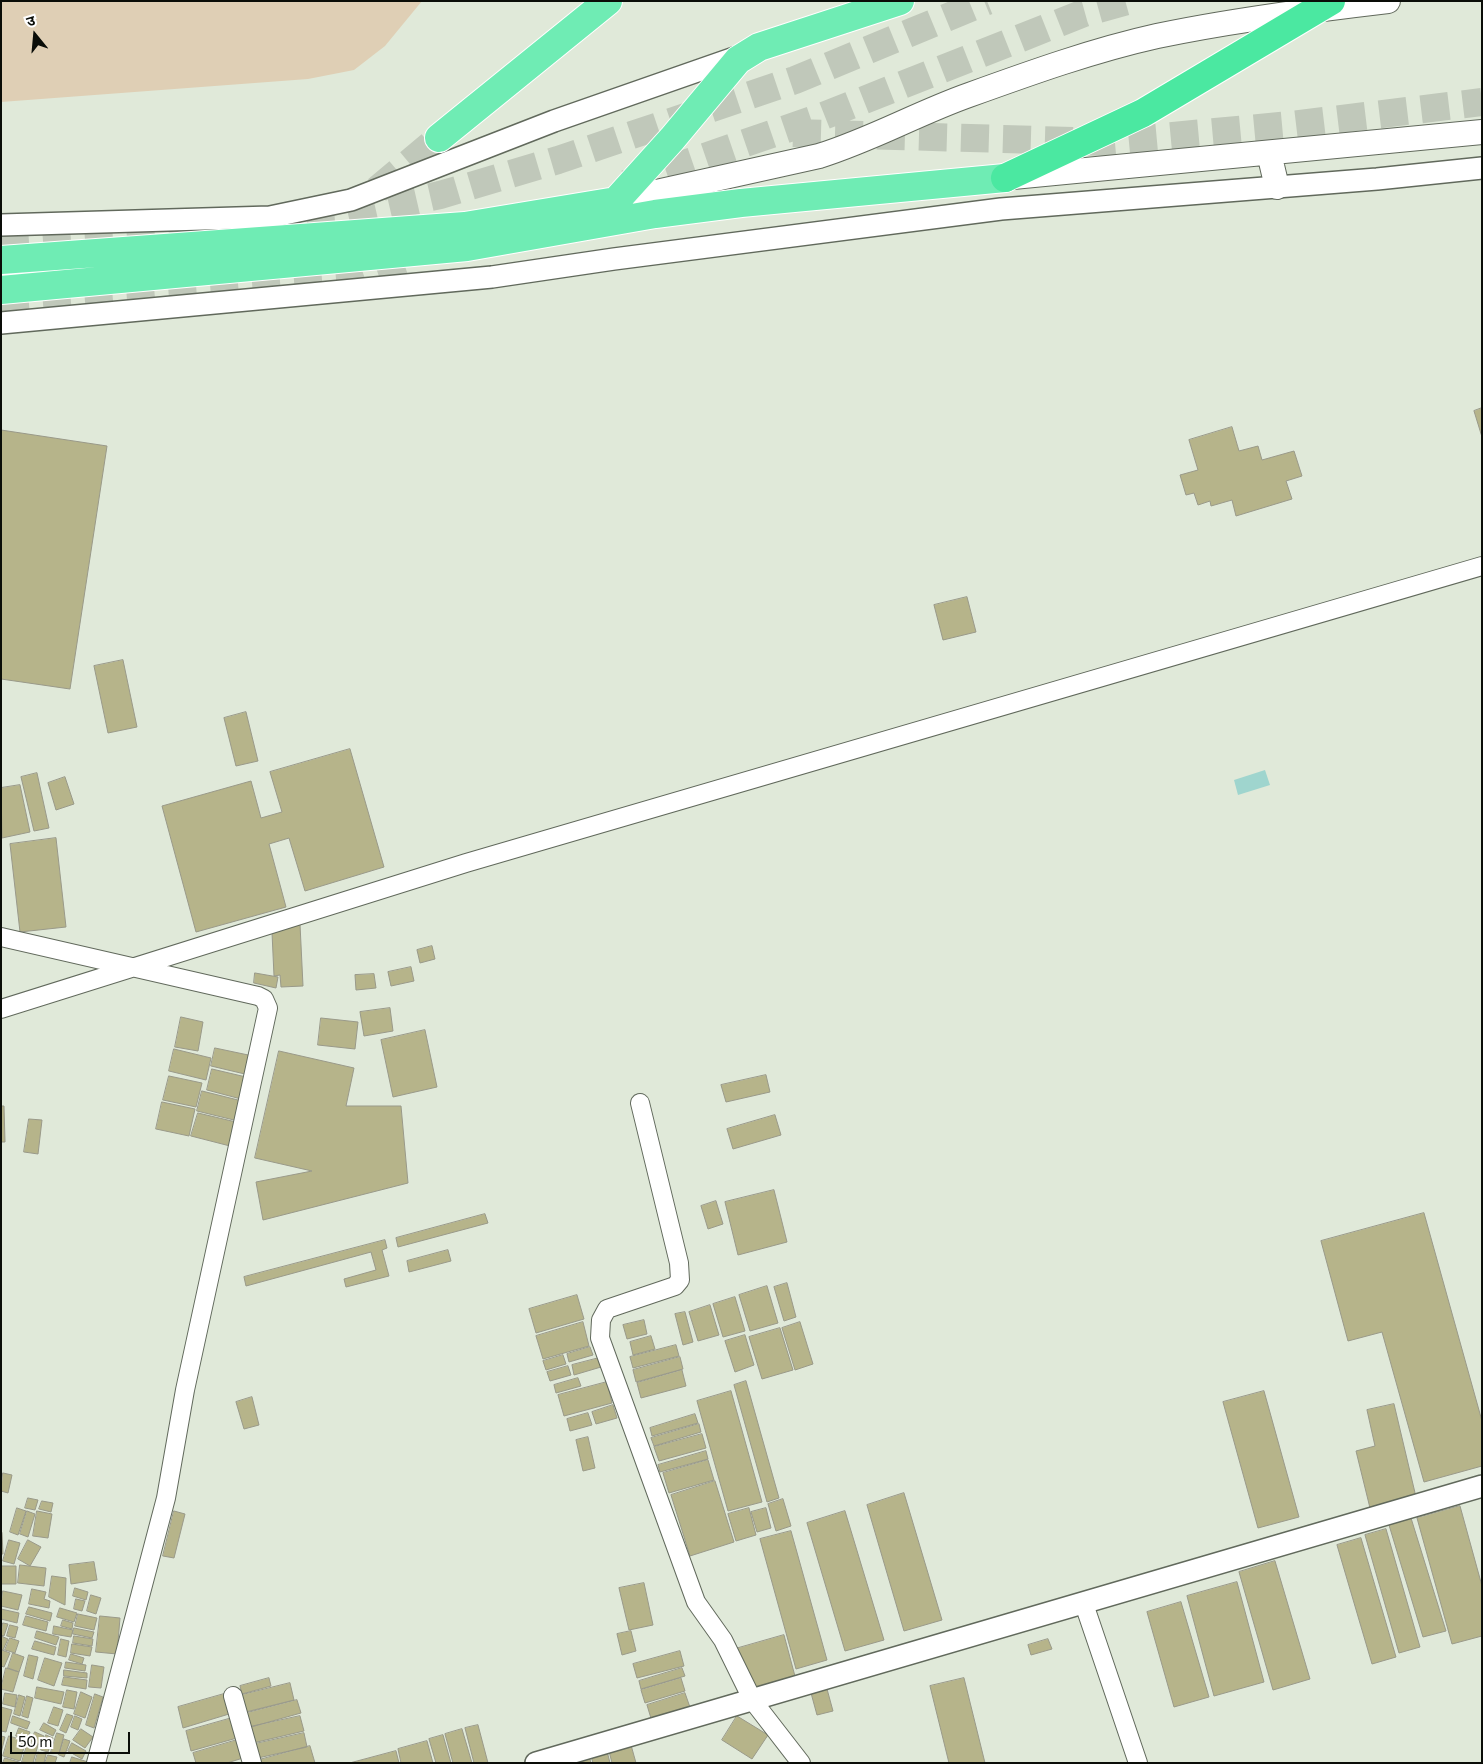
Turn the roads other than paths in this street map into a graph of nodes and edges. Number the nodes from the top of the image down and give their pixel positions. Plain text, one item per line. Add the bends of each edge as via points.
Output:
1 (608, 1) edge
2 (900, 1) edge
3 (1388, 1) edge
4 (1322, 6) edge
5 (749, 54) junction
6 (1482, 132) edge
7 (439, 138) tunnel mouth
8 (1269, 153) junction
9 (1482, 168) edge
10 (1005, 178) junction
11 (1277, 187) junction
12 (616, 201) junction
13 (1, 225) edge
14 (1, 260) edge
15 (1, 290) edge
16 (1, 323) edge
17 (1482, 566) edge
18 (1, 937) edge
19 (129, 967) junction
20 (1, 1009) edge
21 (640, 1103) dead end
22 (1482, 1486) edge
23 (1084, 1604) junction
24 (234, 1696) dead end
25 (753, 1701) junction
26 (96, 1763) edge
27 (252, 1763) edge
28 (536, 1763) edge
29 (802, 1763) edge
30 (1138, 1763) edge

1 - 7 highway
2 - 5 highway via 759,47
3 - 4 main road
4 - 10 highway via 1143,113
4 - 12 main road via 1155,37 968,95 843,149
5 - 12 highway via 738,60
5 - 13 street via 554,121 351,200 270,217
6 - 8 main road
8 - 10 main road
8 - 11 main road
9 - 11 street
10 - 15 highway via 731,204 467,247
11 - 16 street via 1001,209 492,278
12 - 14 highway via 464,226
17 - 19 street via 476,860
18 - 19 street
19 - 20 street
19 - 26 street via 258,996 264,998 268,1008 185,1390 166,1498
21 - 25 street via 679,1263 680,1280 675,1286 607,1309 601,1320 600,1338 689,1586 703,1614 723,1640
22 - 23 street
23 - 25 street
23 - 30 street
24 - 27 street
25 - 28 street
25 - 29 street

